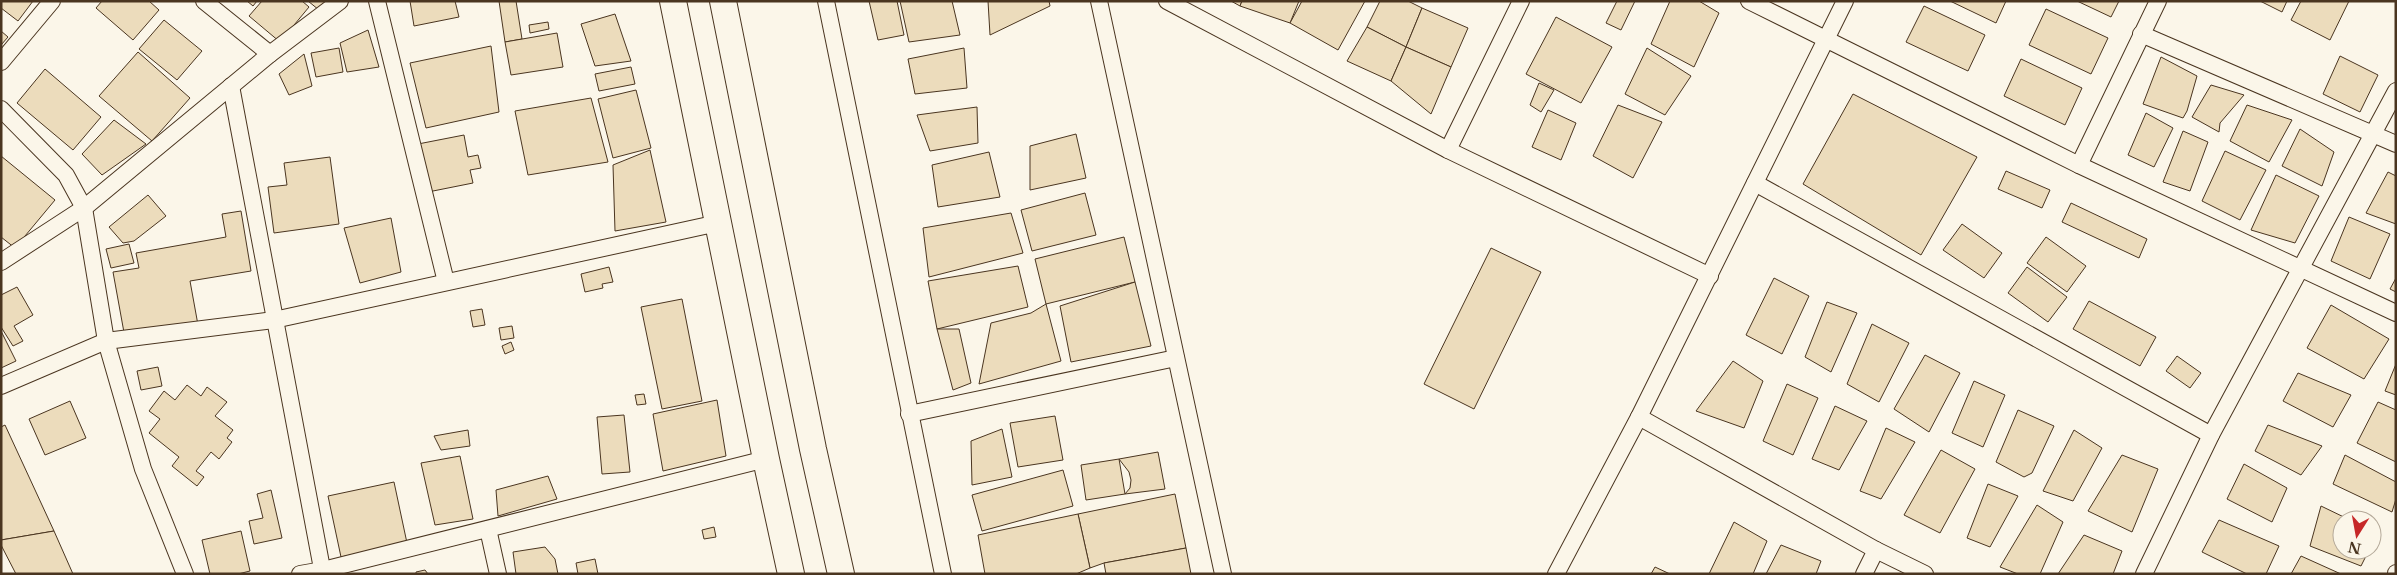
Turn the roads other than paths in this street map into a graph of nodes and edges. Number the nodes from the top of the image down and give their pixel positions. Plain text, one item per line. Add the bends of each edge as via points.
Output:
1 (52, 1) edge
2 (204, 1) edge
3 (340, 1) edge
4 (377, 1) edge
5 (673, 1) edge
6 (723, 1) edge
7 (826, 1) edge
8 (1099, 1) edge
9 (1167, 1) edge
10 (1521, 1) edge
11 (1749, 1) edge
12 (1845, 1) edge
13 (2158, 1) edge
14 (2141, 34) junction
15 (1828, 38) junction
16 (270, 54) junction
17 (1, 62) edge
18 (230, 86) junction
19 (2396, 90) edge
20 (1, 109) edge
21 (2374, 133) junction
22 (2396, 144) edge
23 (1448, 150) junction
24 (2079, 165) junction
25 (1755, 183) junction
26 (84, 208) junction
27 (718, 223) junction
28 (1, 262) edge
29 (2302, 268) junction
30 (1710, 276) junction
31 (446, 282) junction
32 (2396, 313) edge
33 (274, 320) junction
34 (106, 341) junction
35 (1176, 358) junction
36 (1, 386) edge
37 (909, 414) junction
38 (1639, 417) junction
39 (2211, 435) junction
40 (766, 459) junction
41 (488, 529) junction
42 (1876, 550) junction
43 (323, 572) edge
44 (185, 574) edge
45 (300, 574) edge
46 (498, 574) edge
47 (791, 574) edge
48 (841, 574) edge
49 (943, 574) edge
50 (1222, 574) edge
51 (1556, 574) edge
52 (1864, 574) edge
53 (1925, 574) edge
54 (2144, 574) edge

1 - 17 street
2 - 16 street
3 - 16 street
4 - 31 street
5 - 27 main road
6 - 48 main road
7 - 37 street
8 - 35 street
9 - 23 street
10 - 23 street
11 - 15 street
12 - 15 street
13 - 14 street
14 - 21 street
14 - 24 street
15 - 24 street
15 - 25 street
16 - 18 street
18 - 26 street
18 - 33 street
19 - 21 street
20 - 26 street via 66,175
21 - 22 street
21 - 29 street
23 - 30 street
24 - 29 street
25 - 30 street
25 - 39 street
26 - 28 street
26 - 34 street
27 - 31 street
27 - 40 main road
29 - 32 street
29 - 39 street
30 - 38 street
31 - 33 street
33 - 34 street
33 - 43 street
34 - 36 street
34 - 44 street via 142,469
35 - 37 street
35 - 50 street
37 - 49 street
38 - 42 street
38 - 51 street
39 - 54 street
40 - 41 street
40 - 47 main road
41 - 43 street
41 - 46 street
42 - 52 street
42 - 53 street
43 - 45 street

